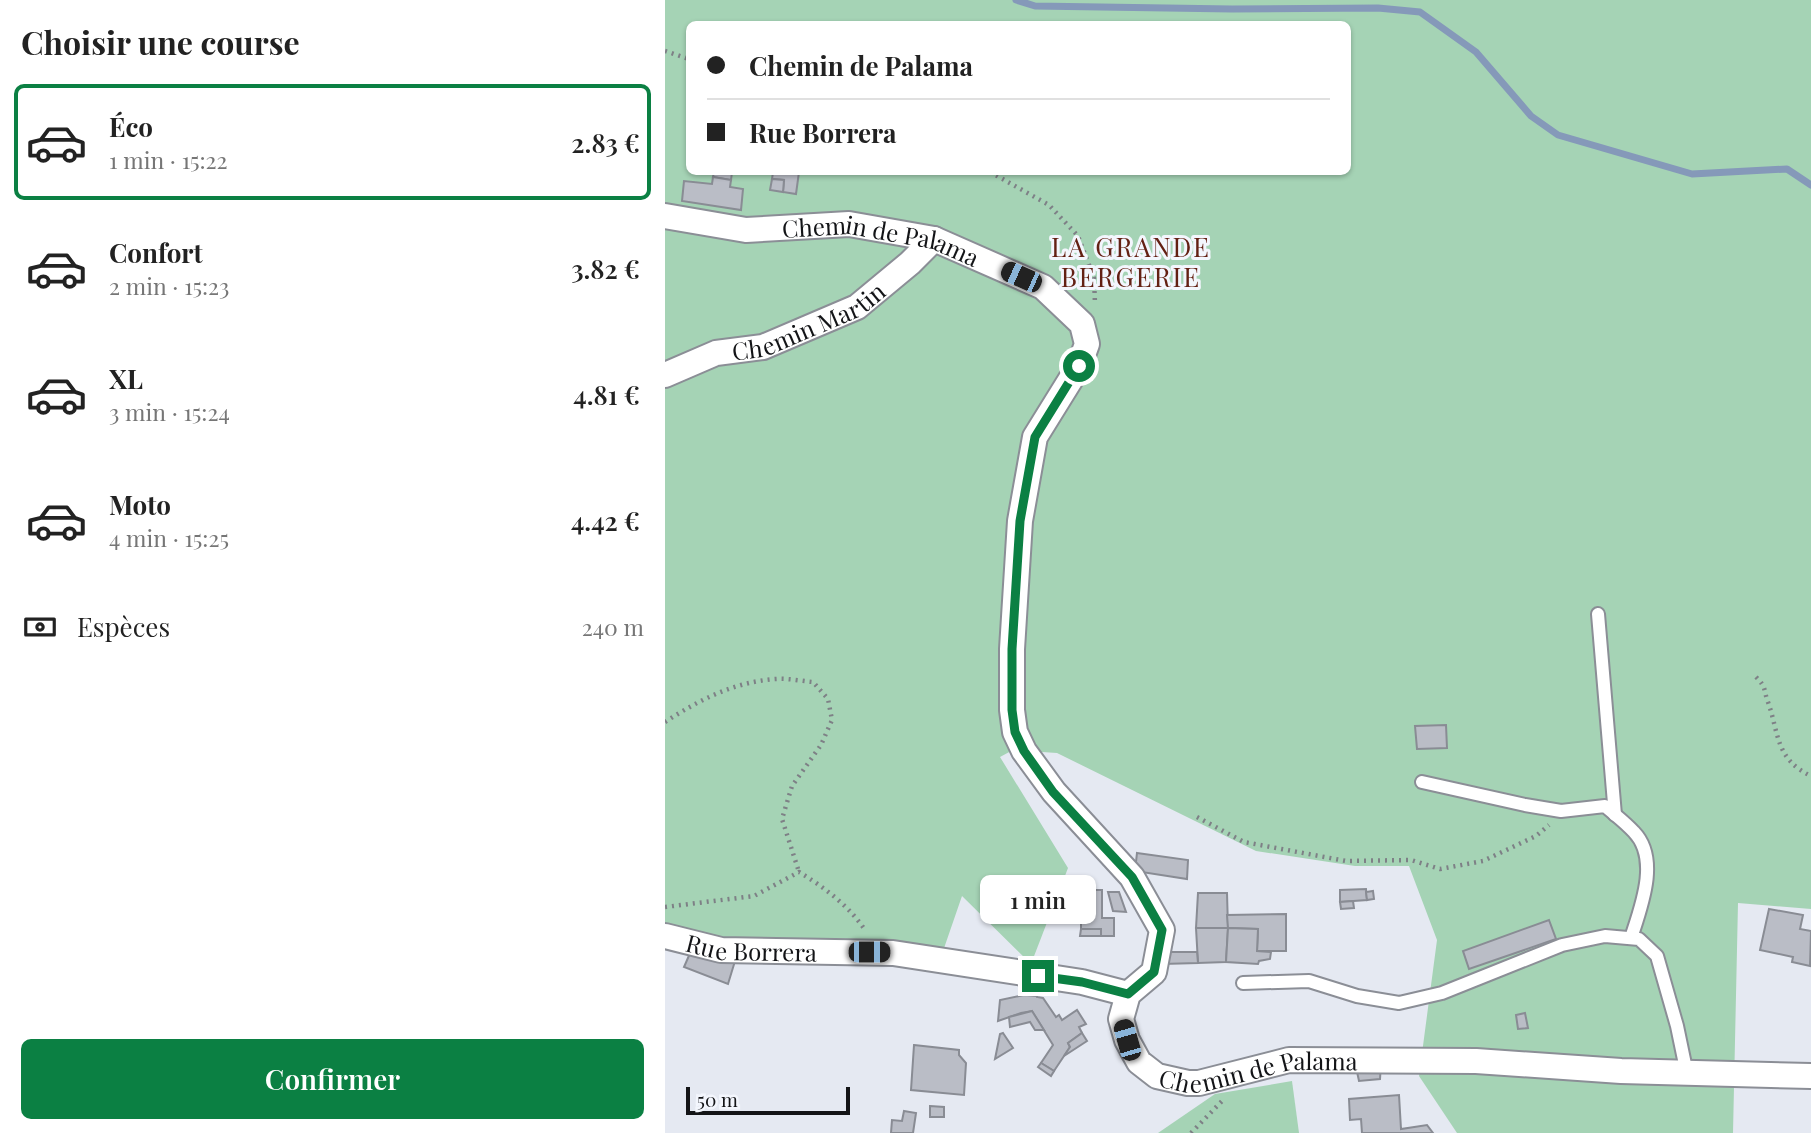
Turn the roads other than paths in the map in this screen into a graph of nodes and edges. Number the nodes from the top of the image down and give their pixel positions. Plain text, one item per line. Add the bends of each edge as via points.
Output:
1 (665, 216) edge
2 (934, 239) junction
3 (665, 375) edge
4 (1598, 614) dead end
5 (1422, 782) dead end
6 (1615, 815) junction
7 (665, 936) edge
8 (1631, 938) junction
9 (1243, 983) dead end
10 (1128, 994) junction
11 (1687, 1073) junction
12 (1811, 1076) edge

1 - 2 street, Chemin de Palama via 746,230 849,224
2 - 3 street, Chemin Martin via 857,307 763,346 716,354
2 - 10 street, Chemin de Palama via 1043,287 1082,324 1087,344 1079,366 1035,437 1020,521 1012,710 1024,751 1053,792 1132,877 1162,930 1154,972
4 - 6 lane
5 - 6 lane via 1561,811 1605,806
6 - 8 lane via 1636,834 1647,858 1644,899
7 - 10 street, Rue Borrera via 721,950 893,953 1082,982
8 - 9 lane via 1605,936 1562,945 1442,993 1399,1003 1309,981
8 - 11 lane via 1639,939 1657,956
10 - 11 street, Chemin de Palama via 1121,1019 1139,1062 1157,1076 1188,1083 1289,1060 1476,1061
11 - 12 street, Chemin de Palama

